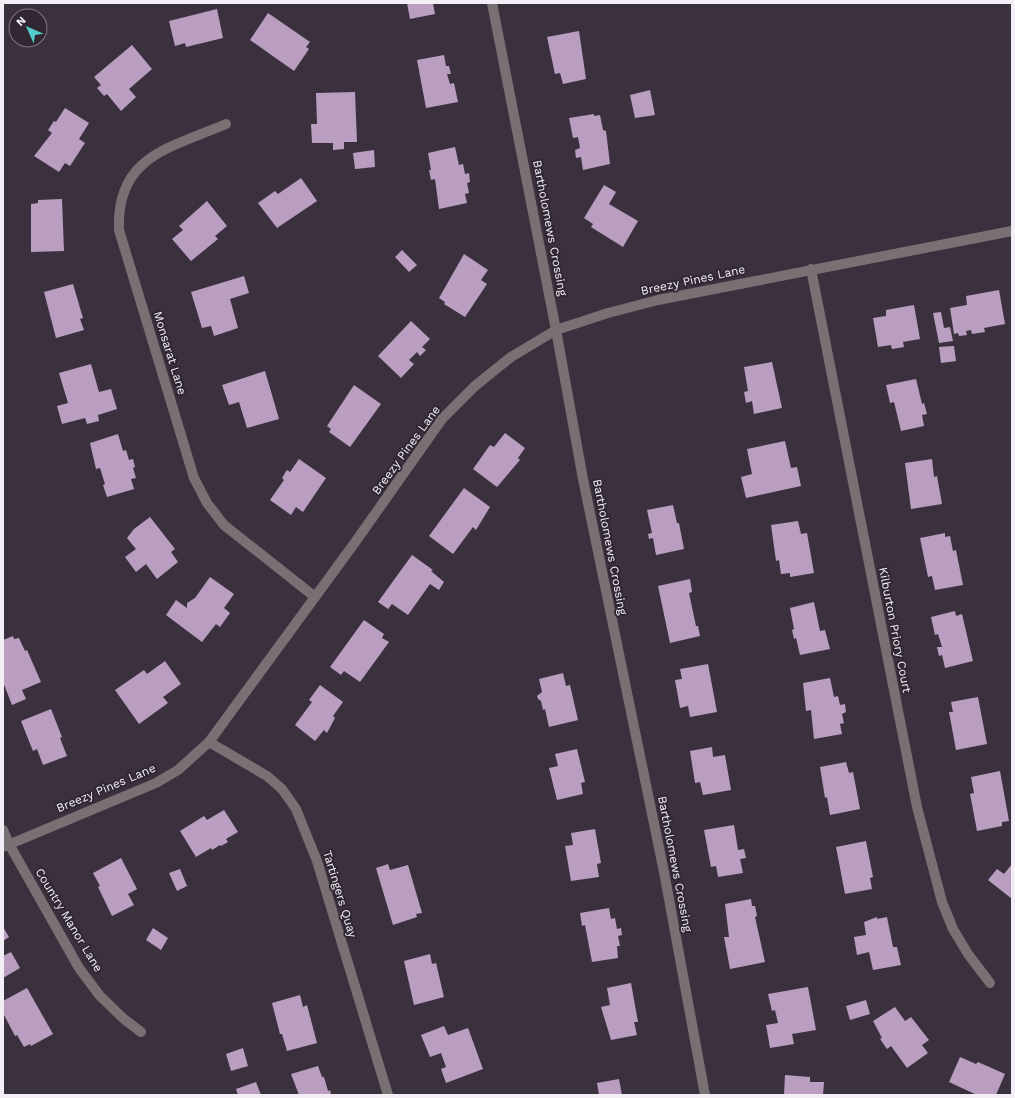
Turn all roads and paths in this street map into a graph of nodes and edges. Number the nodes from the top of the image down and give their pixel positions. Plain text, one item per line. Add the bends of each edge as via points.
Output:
1 (492, 3) edge
2 (226, 124) dead end
3 (1012, 231) edge
4 (811, 269) junction
5 (556, 330) junction
6 (315, 597) junction
7 (209, 742) junction
8 (3, 830) edge
9 (6, 846) edge
10 (990, 983) dead end
11 (141, 1032) dead end
12 (388, 1095) edge
13 (705, 1095) edge

1 - 5 street, Bartholomews Crossing
2 - 6 street, Monsarat Lane via 159,152 143,163 130,177 123,191 118,210 119,230 194,478 224,525
3 - 4 street, Breezy Pines Lane
4 - 5 street, Breezy Pines Lane via 658,300
4 - 10 street, Kilburton Priory Court via 917,807 942,902 953,929
5 - 6 street, Breezy Pines Lane via 511,357 475,386 442,419
5 - 13 street, Bartholomews Crossing via 583,479 664,872
6 - 7 street, Breezy Pines Lane
7 - 9 street, Breezy Pines Lane via 178,770 156,783
7 - 12 street, Tartingers Quay via 267,776 282,789 296,809 317,861
8 - 9 street, Country Manor Lane
9 - 11 street, Country Manor Lane via 79,968 109,1006

